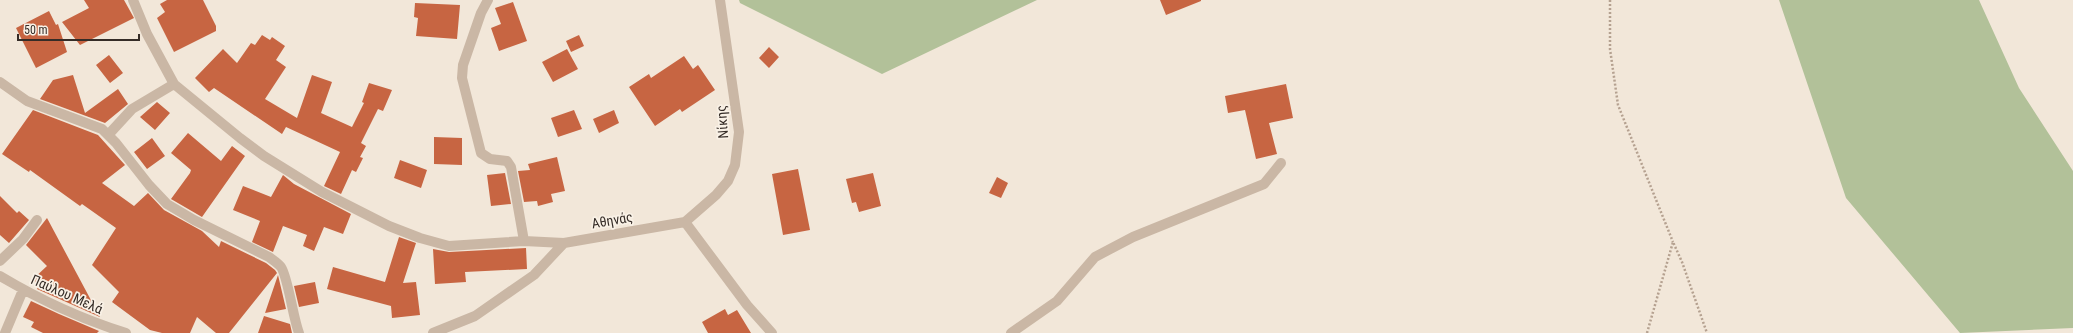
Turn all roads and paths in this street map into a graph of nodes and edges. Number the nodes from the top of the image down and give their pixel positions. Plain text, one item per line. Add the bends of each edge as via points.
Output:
1 (133, 0) edge
2 (488, 0) edge
3 (720, 0) edge
4 (1610, 0) edge
5 (0, 82) edge
6 (174, 84) junction
7 (109, 134) junction
8 (1281, 164) dead end
9 (37, 220) dead end
10 (684, 222) junction
11 (524, 241) junction
12 (1673, 242) junction
13 (564, 243) junction
14 (0, 261) edge
15 (0, 276) edge
16 (23, 290) junction
17 (5, 333) edge
18 (126, 333) edge
19 (299, 333) edge
20 (433, 333) edge
21 (772, 333) edge
22 (1011, 333) edge
23 (1647, 333) edge
24 (1707, 333) edge

1 - 6 street via 147,34
2 - 11 street via 463,65 462,78 481,153 490,159 507,162 511,167
3 - 10 street, Νίκης via 739,132 735,165 724,186
4 - 12 path via 1610,49 1618,105
5 - 7 street via 26,101 96,126
6 - 7 street via 132,109
6 - 11 street, Αθηνάς via 264,156 322,192 389,226 449,246
7 - 19 street via 167,204 269,257 282,268
8 - 22 street via 1264,184 1134,237 1095,257 1057,301
9 - 14 street via 23,239
10 - 13 street, Αθηνάς
10 - 21 street via 747,305
11 - 13 street, Αθηνάς
12 - 23 path
12 - 24 path
13 - 20 street via 534,275 475,316
15 - 16 street, Παύλου Μελά
16 - 17 street
16 - 18 street, Παύλου Μελά via 67,312

